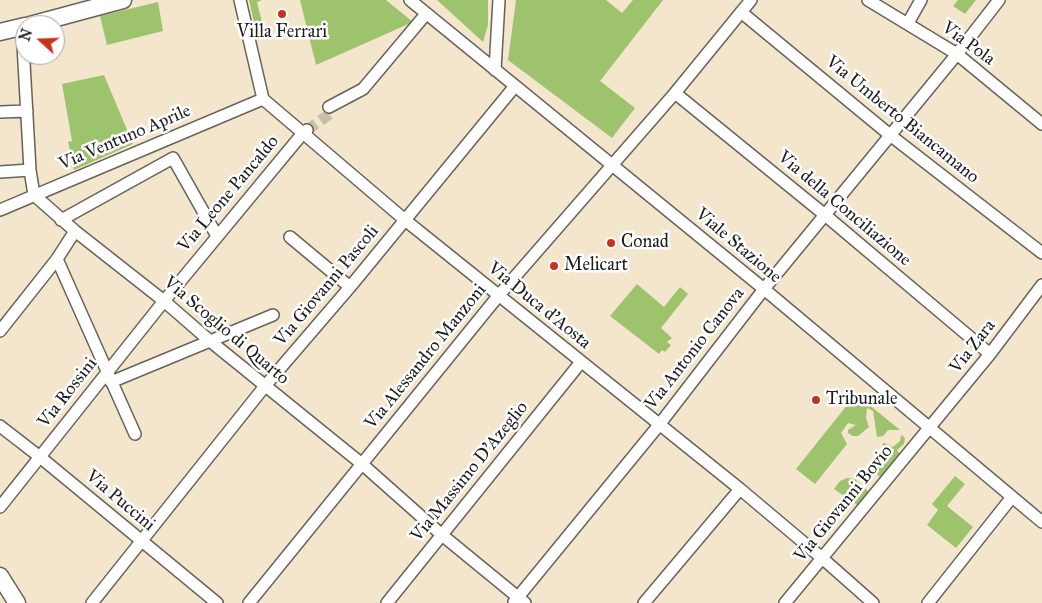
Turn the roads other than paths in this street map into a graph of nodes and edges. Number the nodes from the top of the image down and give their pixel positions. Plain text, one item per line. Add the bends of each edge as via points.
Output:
1 (240, 0) edge
2 (410, 0) edge
3 (499, 0) edge
4 (751, 0) edge
5 (868, 0) edge
6 (921, 0) edge
7 (999, 0) edge
8 (113, 1) edge
9 (742, 12) junction
10 (426, 14) junction
11 (64, 15) edge
12 (908, 23) junction
13 (15, 29) edge
14 (0, 32) edge
15 (957, 54) junction
16 (26, 65) edge
17 (495, 70) junction
18 (516, 86) junction
19 (674, 94) junction
20 (263, 99) junction
21 (331, 109) tunnel mouth
22 (27, 111) junction
23 (0, 112) edge
24 (1042, 124) edge
25 (303, 129) junction
26 (890, 135) junction
27 (612, 164) junction
28 (30, 170) junction
29 (0, 172) edge
30 (34, 195) junction
31 (0, 210) edge
32 (825, 215) junction
33 (61, 220) junction
34 (405, 220) junction
35 (75, 232) junction
36 (217, 236) junction
37 (290, 237) dead end
38 (1042, 253) edge
39 (57, 259) junction
40 (1042, 285) edge
41 (350, 287) junction
42 (764, 290) junction
43 (499, 296) junction
44 (164, 301) junction
45 (273, 315) dead end
46 (0, 331) edge
47 (210, 341) junction
48 (990, 354) junction
49 (581, 362) junction
50 (109, 377) junction
51 (265, 386) junction
52 (658, 425) junction
53 (0, 426) edge
54 (929, 428) junction
55 (135, 434) dead end
56 (40, 457) junction
57 (362, 464) junction
58 (740, 489) junction
59 (1012, 497) junction
60 (0, 507) edge
61 (1042, 522) edge
62 (442, 535) junction
63 (141, 541) junction
64 (822, 558) junction
65 (0, 576) edge
66 (518, 601) edge
67 (17, 603) edge
68 (92, 603) edge
69 (217, 603) edge
70 (249, 603) edge
71 (387, 603) edge
72 (644, 603) edge
73 (786, 603) edge
74 (873, 603) edge
75 (928, 603) edge

1 - 20 street
2 - 10 street, Viale Stazione
3 - 17 street
4 - 9 street, Via Alessandro Manzoni
5 - 12 street, Via Pola
6 - 12 street
7 - 15 street, Via Antonio Canova
8 - 11 street
9 - 19 street, Via Alessandro Manzoni
9 - 26 street, Via Umberto Biancamano
10 - 17 street, Viale Stazione
10 - 21 street via 363,89
12 - 15 street, Via Pola
13 - 14 street
15 - 24 street, Via Pola
15 - 26 street, Via Antonio Canova
16 - 22 street
17 - 18 street, Viale Stazione
18 - 27 street, Viale Stazione
18 - 34 street, Via Giovanni Pascoli
19 - 27 street, Via Alessandro Manzoni
19 - 32 street, Via della Conciliazione
20 - 25 street, Via Duca d'Aosta
20 - 30 street, Via Ventuno Aprile
22 - 23 street
22 - 28 street
25 - 34 street, Via Duca d'Aosta
25 - 36 street, Via Leone Pancaldo
26 - 32 street, Via Antonio Canova
26 - 38 street, Via Umberto Biancamano
27 - 42 street, Viale Stazione
27 - 43 street, Via Alessandro Manzoni
28 - 29 street
28 - 30 street
30 - 31 street, Via Ventuno Aprile
30 - 33 street, Via Scoglio di Quarto
32 - 42 street, Via Antonio Canova
32 - 48 street, Via della Conciliazione
33 - 35 street, Via Scoglio di Quarto
33 - 36 street via 173,158
34 - 41 street, Via Giovanni Pascoli
34 - 43 street, Via Duca d'Aosta
35 - 39 street
35 - 44 street, Via Scoglio di Quarto
36 - 44 street, Via Leone Pancaldo
37 - 41 street
39 - 46 street
39 - 50 street
40 - 48 street, Via Zara
41 - 51 street, Via Giovanni Pascoli
42 - 52 street, Via Antonio Canova
42 - 54 street, Viale Stazione
43 - 49 street, Via Duca d'Aosta
43 - 57 street, Via Alessandro Manzoni
44 - 47 street, Via Scoglio di Quarto
44 - 50 street, Via Rossini
45 - 47 street
47 - 50 street
47 - 51 street, Via Scoglio di Quarto
48 - 54 street, Via Zara
49 - 52 street, Via Duca d'Aosta
49 - 62 street, Via Massimo D'Azeglio
50 - 55 street
50 - 56 street, Via Rossini
51 - 57 street, Via Scoglio di Quarto
51 - 63 street, Via Giovanni Pascoli
52 - 58 street, Via Duca d'Aosta
52 - 66 street, Via Antonio Canova
53 - 56 street, Via Puccini
54 - 59 street, Viale Stazione
54 - 64 street, Via Giovanni Bovio
56 - 60 street, Via Rossini
56 - 63 street, Via Puccini
57 - 62 street, Via Scoglio di Quarto
57 - 70 street, Via Alessandro Manzoni
58 - 64 street, Via Duca d'Aosta
58 - 72 street
59 - 61 street, Viale Stazione
59 - 75 street
62 - 66 street, Via Scoglio di Quarto
62 - 71 street, Via Massimo D'Azeglio
63 - 68 street, Via Giovanni Pascoli
63 - 69 street, Via Puccini
64 - 73 street, Via Giovanni Bovio
64 - 74 street, Via Duca d'Aosta
65 - 67 street

